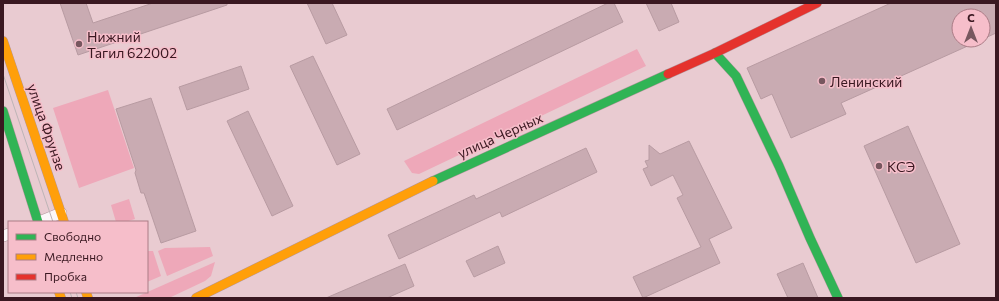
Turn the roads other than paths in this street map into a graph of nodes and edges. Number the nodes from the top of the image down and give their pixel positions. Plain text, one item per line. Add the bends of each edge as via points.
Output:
1 (817, 3) edge
2 (3, 41) edge
3 (715, 54) junction
4 (3, 111) edge
5 (63, 217) edge
6 (39, 221) edge
7 (44, 221) edge
8 (196, 298) edge
9 (838, 298) edge

1 - 3 street, улица Черных
2 - 5 street, улица Фрунзе
3 - 8 street, улица Черных via 471,163
3 - 9 street via 736,76
4 - 6 street
5 - 7 street

